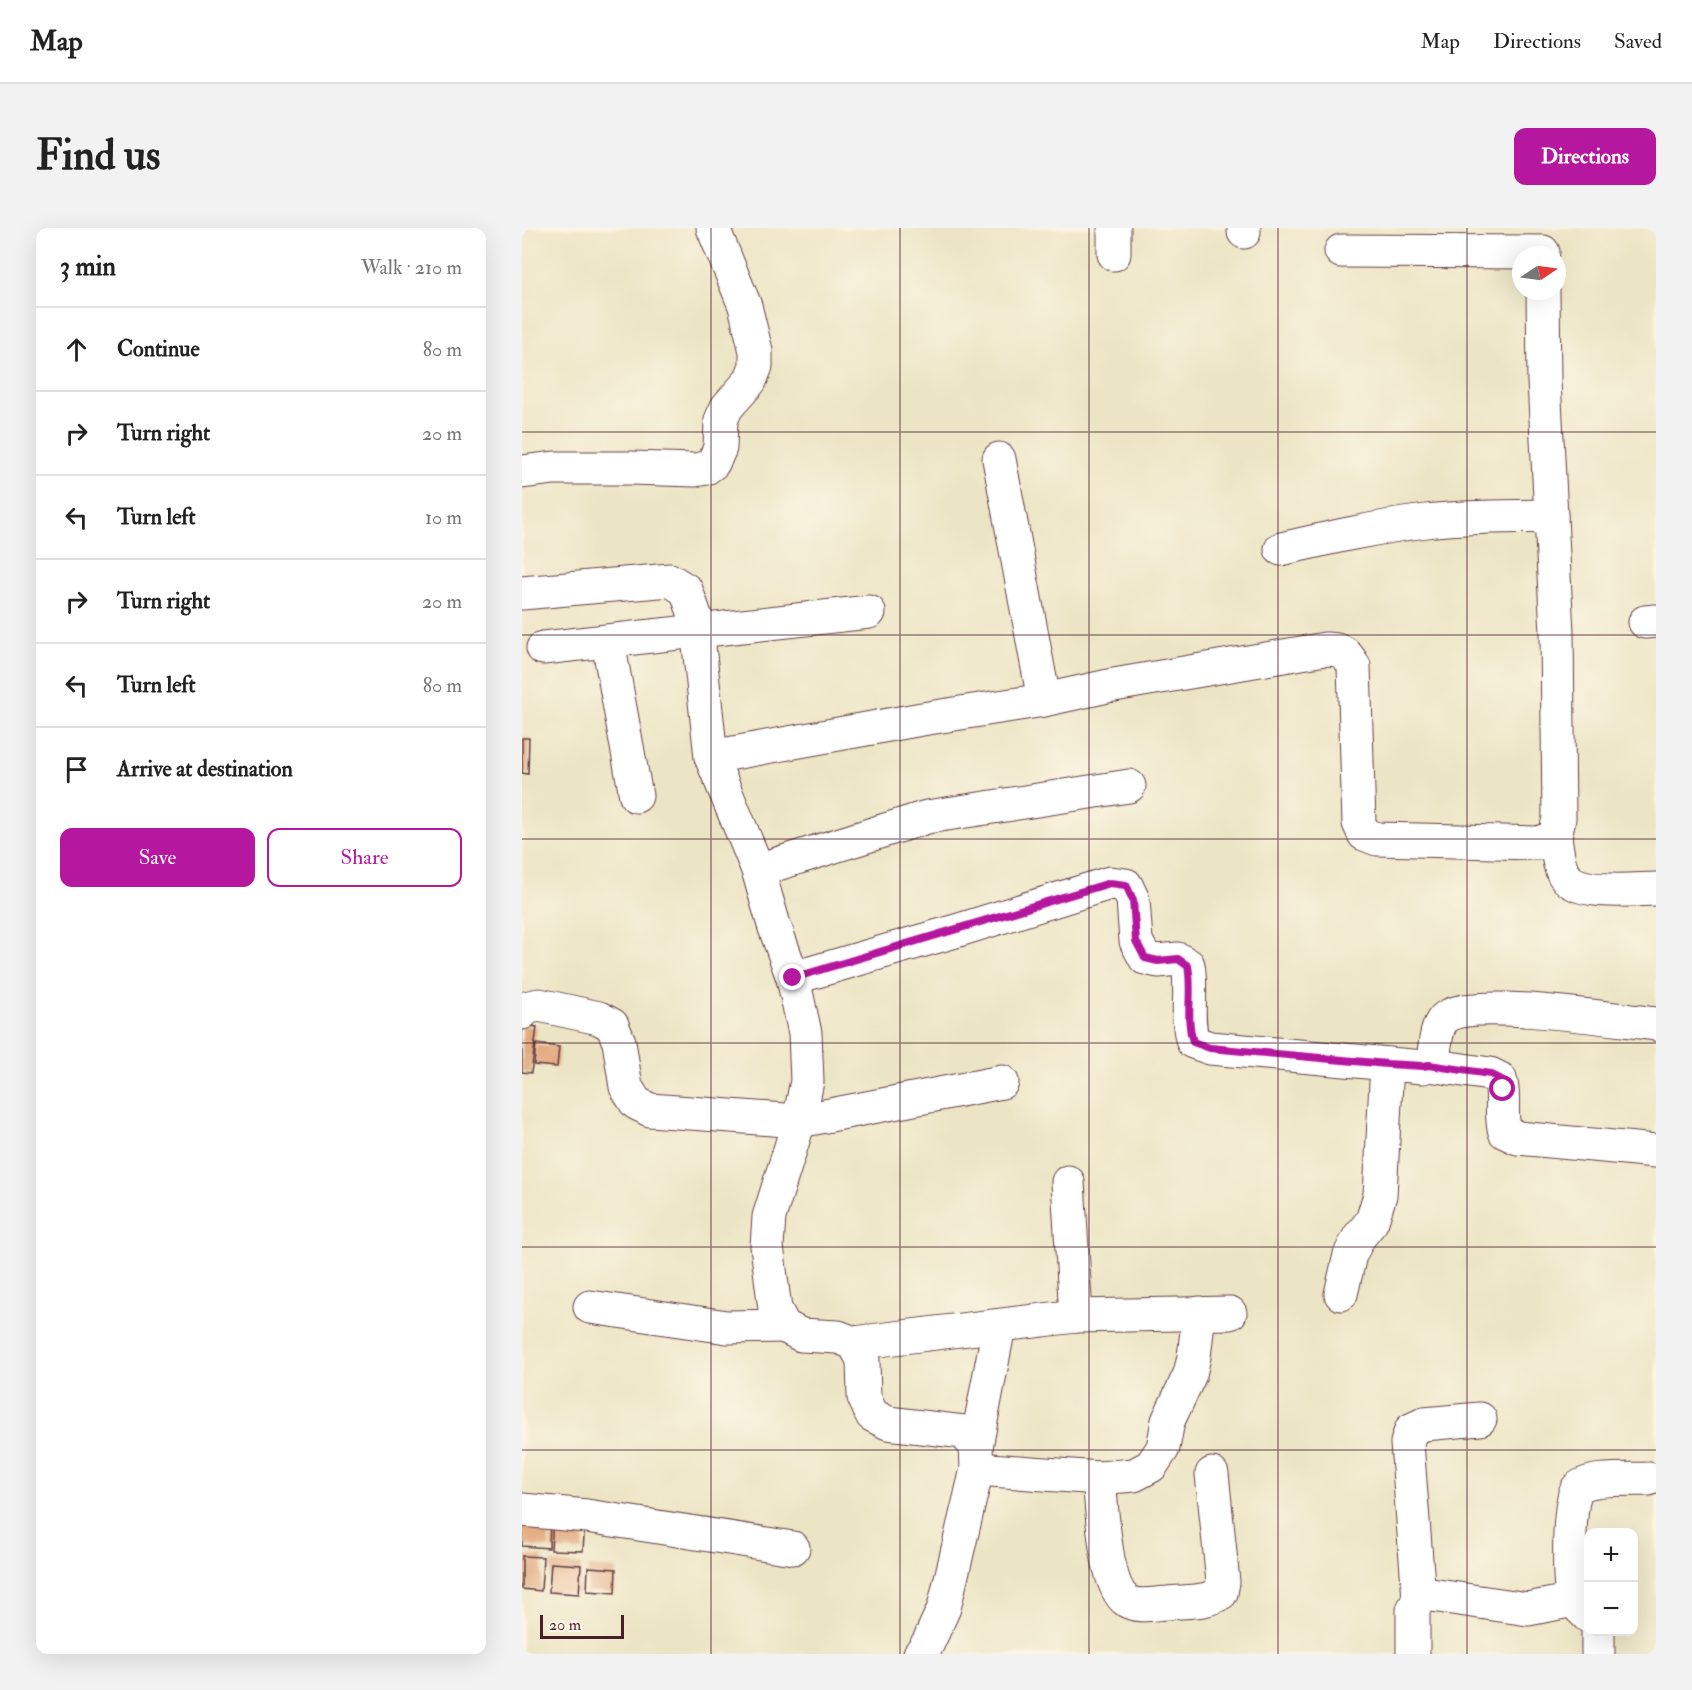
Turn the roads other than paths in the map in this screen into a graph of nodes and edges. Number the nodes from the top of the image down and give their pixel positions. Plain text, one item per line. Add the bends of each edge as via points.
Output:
1 (713, 228) edge
2 (1543, 245) edge
3 (1341, 251) dead end
4 (1543, 300) edge
5 (999, 459) dead end
6 (522, 472) edge
7 (1551, 516) junction
8 (1281, 549) dead end
9 (522, 593) edge
10 (869, 612) dead end
11 (698, 632) junction
12 (608, 642) junction
13 (543, 648) dead end
14 (1044, 700) junction
15 (711, 757) junction
16 (1129, 786) dead end
17 (636, 796) dead end
18 (1555, 837) junction
19 (758, 870) junction
20 (1656, 889) edge
21 (793, 978) junction
22 (522, 1013) edge
23 (1656, 1024) edge
24 (1387, 1064) junction
25 (1429, 1065) junction
26 (1002, 1082) dead end
27 (798, 1121) junction
28 (1656, 1152) edge
29 (1068, 1182) dead end
30 (1341, 1294) dead end
31 (590, 1307) dead end
32 (1076, 1316) junction
33 (784, 1326) junction
34 (999, 1326) junction
35 (854, 1343) junction
36 (1480, 1419) dead end
37 (976, 1458) junction
38 (1212, 1474) dead end
39 (1099, 1478) junction
40 (1649, 1479) dead end
41 (522, 1510) edge
42 (793, 1548) dead end
43 (1419, 1598) junction
44 (1581, 1608) edge
45 (1598, 1636) edge
46 (920, 1654) edge
47 (1413, 1654) edge
48 (1598, 1654) edge

1 - 6 street via 745,306 756,351 750,381 721,420 720,448 713,463 695,470 565,468
2 - 3 street
4 - 7 street
5 - 14 street
7 - 8 street via 1426,521
7 - 18 street via 1557,633 1559,818
9 - 11 street via 670,580 686,590
10 - 11 street
11 - 12 street
11 - 15 street
12 - 13 street
12 - 17 street
14 - 15 street
14 - 18 street via 1325,649 1341,650 1354,666 1359,823 1364,834 1377,839 1538,843
15 - 19 street
16 - 19 street via 927,817
18 - 20 street via 1564,875 1576,886 1597,890
19 - 21 street
21 - 24 street via 1110,883 1126,885 1133,900 1136,941 1145,958 1178,959 1188,966 1188,1026 1193,1042 1210,1048
21 - 27 street via 805,1034 807,1081
22 - 27 street via 525,1008 539,1005 600,1018 612,1025 620,1042 626,1087 636,1103 651,1110
23 - 25 street via 1533,1010 1466,1010 1441,1022
24 - 25 street
24 - 30 street via 1380,1195 1372,1221 1350,1255
25 - 28 street via 1500,1079 1505,1132 1518,1138
26 - 27 street
27 - 33 street via 770,1217 767,1246 775,1309
29 - 32 street
31 - 33 street via 727,1327
32 - 34 street
32 - 39 street via 1215,1313 1168,1421 1163,1448 1151,1466 1134,1475
33 - 35 street via 801,1335 838,1337
34 - 35 street
34 - 37 street
35 - 37 street via 863,1360 864,1397 872,1415 888,1423 964,1432
36 - 43 street via 1424,1424 1411,1430 1407,1443
37 - 39 street
37 - 46 street via 944,1608
38 - 39 street via 1221,1593 1211,1600 1140,1604 1128,1601 1118,1591 1109,1566
40 - 44 street via 1588,1481 1576,1490 1572,1503 1570,1583
41 - 42 street via 587,1516
43 - 44 street via 1431,1595 1528,1609
43 - 47 street via 1413,1610
45 - 48 street

